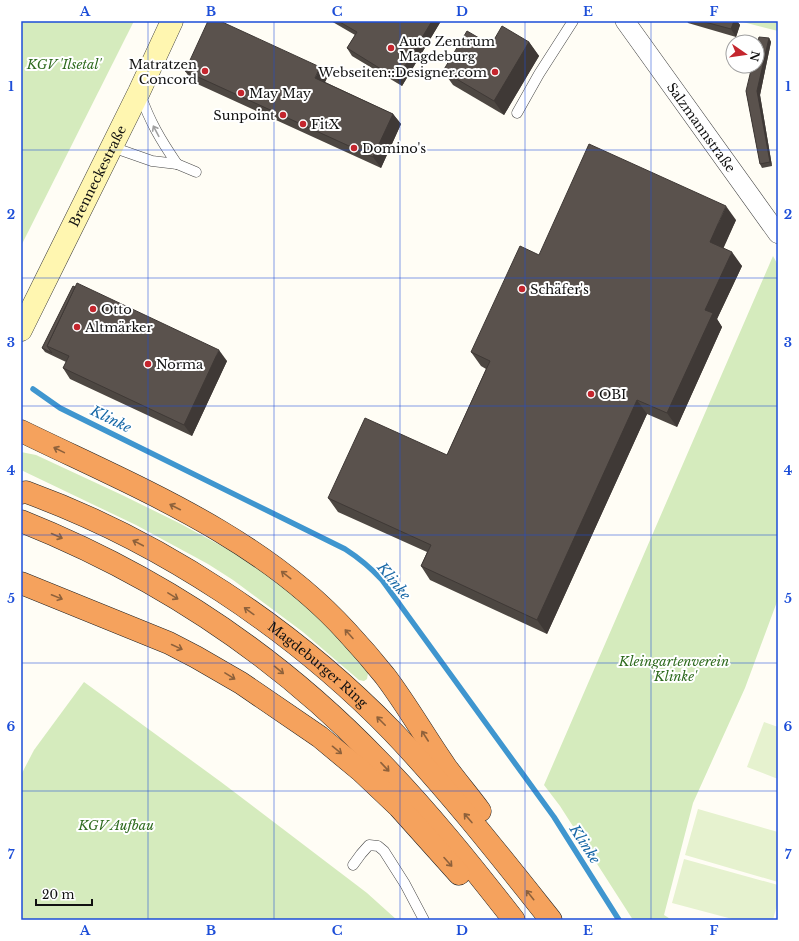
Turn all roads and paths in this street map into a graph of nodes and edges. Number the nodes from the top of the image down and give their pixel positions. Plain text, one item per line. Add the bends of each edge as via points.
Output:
1 (172, 21) edge
2 (573, 21) edge
3 (625, 21) edge
4 (139, 92) junction
5 (517, 112) dead end
6 (112, 147) junction
7 (177, 164) junction
8 (196, 172) dead end
9 (778, 234) edge
10 (21, 330) edge
11 (21, 431) edge
12 (21, 493) edge
13 (21, 521) edge
14 (21, 582) edge
15 (354, 865) dead end
16 (510, 870) junction
17 (500, 902) junction
18 (424, 920) edge
19 (514, 920) edge
20 (550, 920) edge

1 - 4 main road, Brenneckestraße
2 - 5 lane via 557,38
3 - 9 street, Salzmannstraße
4 - 6 main road, Brenneckestraße
7 -> 4 lane via 161,141
6 - 7 lane via 152,161
6 - 10 main road, Brenneckestraße
7 - 8 lane
16 -> 11 highway via 499,835 447,768 390,682 316,600 266,560 220,530
16 -> 12 highway, Magdeburger Ring via 436,780 392,732 346,687 281,634 212,584 131,539 53,502 26,492
13 -> 17 highway, Magdeburger Ring via 126,569 193,608 264,658 330,713 378,759 423,808
14 -> 17 highway via 169,643 241,683 303,725 352,763 399,807 474,891
15 - 18 lane via 369,845 381,848 394,865
20 -> 16 highway, Magdeburger Ring
17 - 19 highway, Magdeburger Ring

